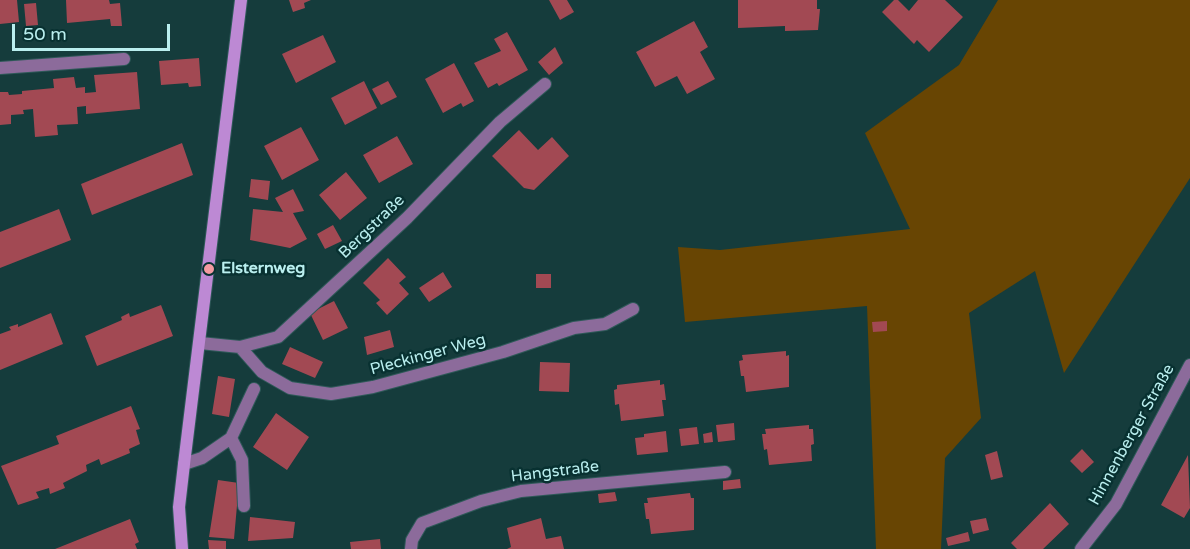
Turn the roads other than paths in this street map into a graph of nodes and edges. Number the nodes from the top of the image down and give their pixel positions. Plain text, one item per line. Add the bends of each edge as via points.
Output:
1 (241, 0) edge
2 (124, 59) dead end
3 (0, 68) edge
4 (545, 84) dead end
5 (633, 309) dead end
6 (200, 342) junction
7 (240, 347) junction
8 (1190, 365) edge
9 (254, 389) dead end
10 (231, 438) junction
11 (184, 464) junction
12 (725, 472) dead end
13 (244, 506) dead end
14 (182, 549) edge
15 (411, 549) edge
16 (1081, 549) edge

1 - 6 street
2 - 3 street
4 - 7 street, Bergstraße via 500,122 407,218 278,337
5 - 7 street, Pleckinger Weg via 605,324 574,328 503,352 373,387 331,394 290,388 262,372
6 - 7 street, Bergstraße
6 - 11 street
8 - 16 street, Hinnenberger Straße via 1116,504
9 - 10 street
10 - 11 street via 202,458
10 - 13 street via 242,460
11 - 14 street via 179,507
12 - 15 street, Hangstraße via 521,491 422,523

